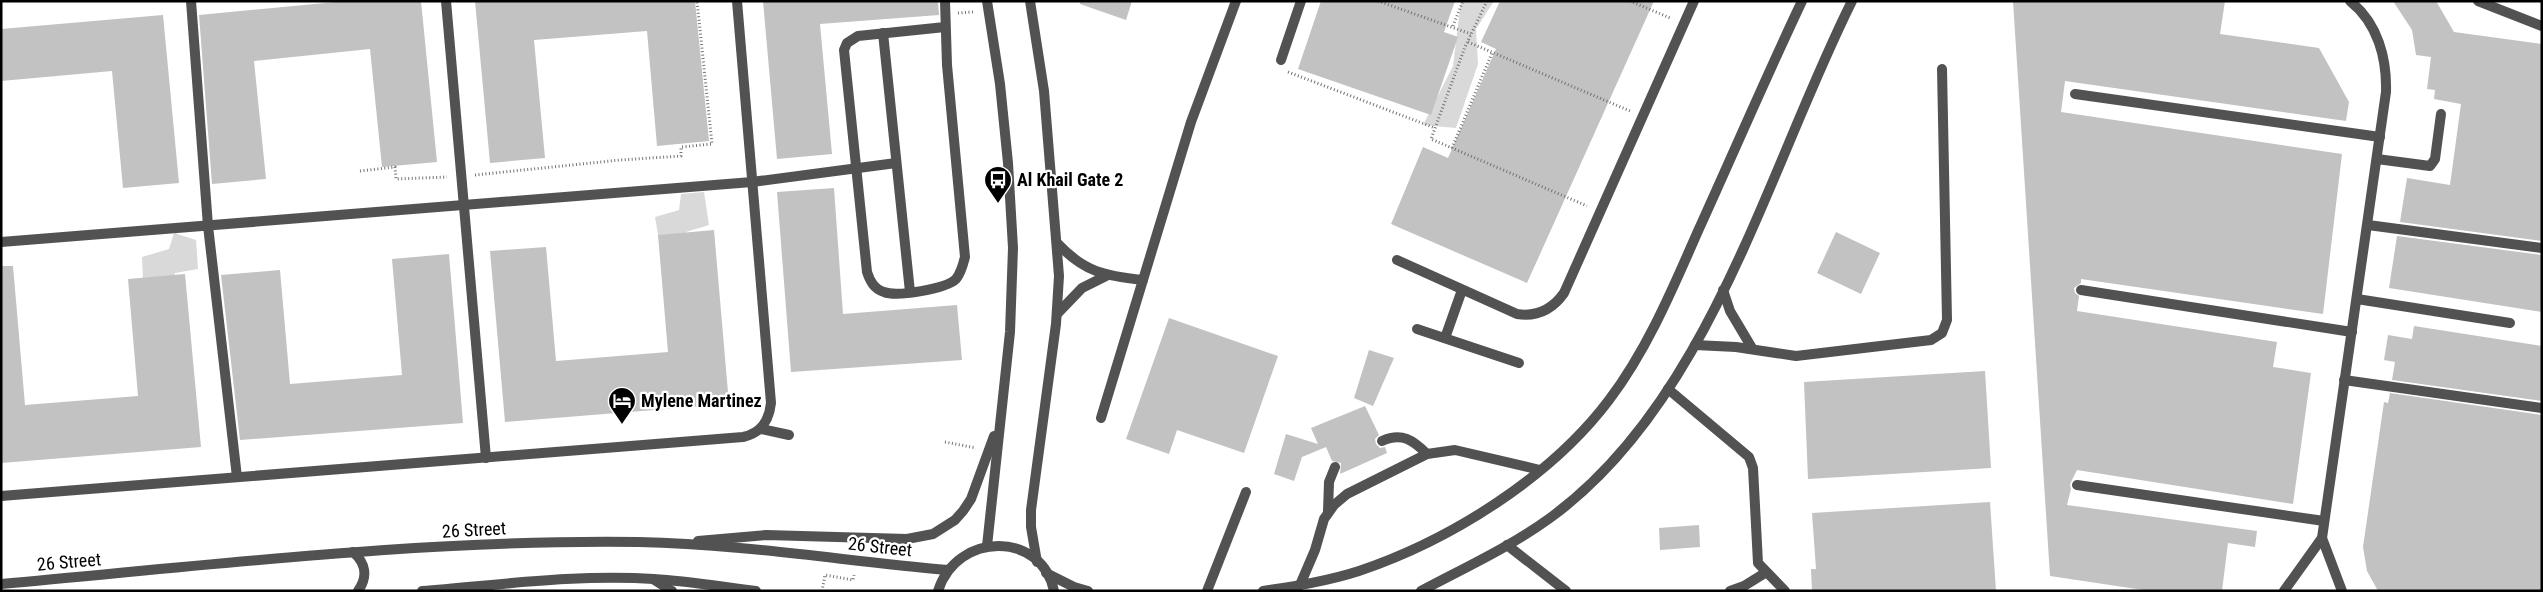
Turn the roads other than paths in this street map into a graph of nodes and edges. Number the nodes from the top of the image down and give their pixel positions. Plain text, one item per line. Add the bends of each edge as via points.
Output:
1 (191, 1) edge
2 (446, 1) edge
3 (737, 1) edge
4 (945, 1) edge
5 (1030, 1) edge
6 (1236, 1) edge
7 (1301, 1) edge
8 (1694, 1) edge
9 (1802, 1) edge
10 (1852, 1) edge
11 (2478, 1) edge
12 (2354, 3) edge
13 (988, 6) edge
14 (2542, 26) edge
15 (945, 27) junction
16 (883, 33) junction
17 (1281, 60) road end
18 (1942, 69) dead end
19 (2075, 94) dead end
20 (2442, 114) dead end
21 (2380, 137) junction
22 (2377, 159) junction
23 (896, 163) junction
24 (857, 168) junction
25 (752, 182) junction
26 (463, 205) junction
27 (2368, 225) junction
28 (208, 226) junction
29 (1, 242) edge
30 (1057, 243) junction
31 (2542, 248) edge
32 (1397, 260) dead end
33 (1106, 276) junction
34 (1143, 280) junction
35 (1462, 290) junction
36 (1723, 290) junction
37 (2081, 290) dead end
38 (910, 292) junction
39 (2357, 299) junction
40 (1057, 314) junction
41 (2510, 323) dead end
42 (1417, 329) dead end
43 (2352, 332) junction
44 (1445, 338) junction
45 (1695, 345) junction
46 (1752, 348) junction
47 (1519, 363) dead end
48 (2344, 380) junction
49 (1668, 389) junction
50 (2542, 408) edge
51 (1101, 418) dead end
52 (1000, 421) junction
53 (760, 429) junction
54 (788, 435) dead end
55 (1382, 441) dead end
56 (1426, 454) junction
57 (486, 458) junction
58 (1335, 467) dead end
59 (1540, 470) junction
60 (237, 477) junction
61 (2077, 485) dead end
62 (1246, 492) dead end
63 (1, 496) edge
64 (1328, 512) junction
65 (2324, 521) junction
66 (2322, 538) junction
67 (686, 544) junction
68 (1507, 545) junction
69 (987, 546) junction
70 (353, 552) junction
71 (1037, 562) junction
72 (948, 570) junction
73 (1046, 573) junction
74 (1765, 573) junction
75 (653, 579) junction
76 (1, 584) edge
77 (1300, 585) junction
78 (358, 591) edge
79 (422, 591) edge
80 (672, 591) edge
81 (756, 591) edge
82 (938, 591) edge
83 (1054, 591) edge
84 (1088, 591) edge
85 (1207, 591) edge
86 (1263, 591) edge
87 (1421, 591) edge
88 (1566, 591) edge
89 (1730, 591) edge
90 (1785, 591) edge
91 (2284, 591) edge
92 (2342, 591) edge

1 - 28 street
2 - 26 street
3 - 25 street
4 - 15 street
5 - 30 street via 1044,91
6 - 34 street via 1191,122
7 - 17 street
8 - 35 street via 1558,301 1535,315 1517,314
9 - 59 street via 1646,341 1599,413
10 - 36 street
11 - 14 street
12 - 21 street via 2377,36 2386,72
13 - 52 street via 996,47 1013,248 1010,332
15 - 16 street
15 - 38 street via 965,257 961,272 951,283
16 - 23 street
16 - 24 street via 852,38 844,50
18 - 46 street via 1947,320 1942,332 1931,340 1796,356
19 - 21 street
20 - 22 street via 2432,164
21 - 22 street
22 - 27 street
23 - 24 street
23 - 38 street
24 - 25 street
24 - 38 street via 870,280 882,292
25 - 26 street
25 - 53 street via 771,402 770,412
26 - 28 street
26 - 57 street
27 - 31 street
27 - 39 street
28 - 29 street
28 - 60 street
30 - 33 street via 1080,264
30 - 40 street
32 - 35 street
33 - 34 street
33 - 40 street via 1082,288
34 - 51 street
35 - 44 street
36 - 45 street
36 - 46 street via 1730,311
37 - 43 street
39 - 41 street
39 - 43 street
40 - 71 street via 1031,510
42 - 44 street
43 - 48 street
44 - 47 street
45 - 46 street
45 - 49 street
48 - 50 street
48 - 65 street
49 - 68 street via 1623,449 1590,483 1550,518
49 - 74 street via 1749,456 1753,468 1756,557
52 - 67 street via 964,511 933,534 907,539 746,535
52 - 69 street
53 - 54 street
53 - 57 street via 743,438
55 - 56 street via 1393,437 1409,438
56 - 59 street via 1455,450
56 - 64 street via 1348,494
57 - 60 street
58 - 64 street via 1329,482
59 - 77 street via 1465,521 1412,550 1357,571
60 - 63 street
61 - 65 street
62 - 85 street
64 - 77 street
65 - 66 street
66 - 91 street
66 - 92 street
67 - 70 street, 26 Street via 554,542
67 - 72 street, 26 Street
68 - 87 street
68 - 88 street
69 - 71 street via 1006,546
69 - 72 street via 965,554
70 - 76 street, 26 Street
70 - 78 street via 365,571
71 - 73 street
72 - 82 street
73 - 83 street
73 - 84 street
74 - 89 street
74 - 90 street
75 - 79 street via 553,580
75 - 80 street
75 - 81 street
77 - 86 street

